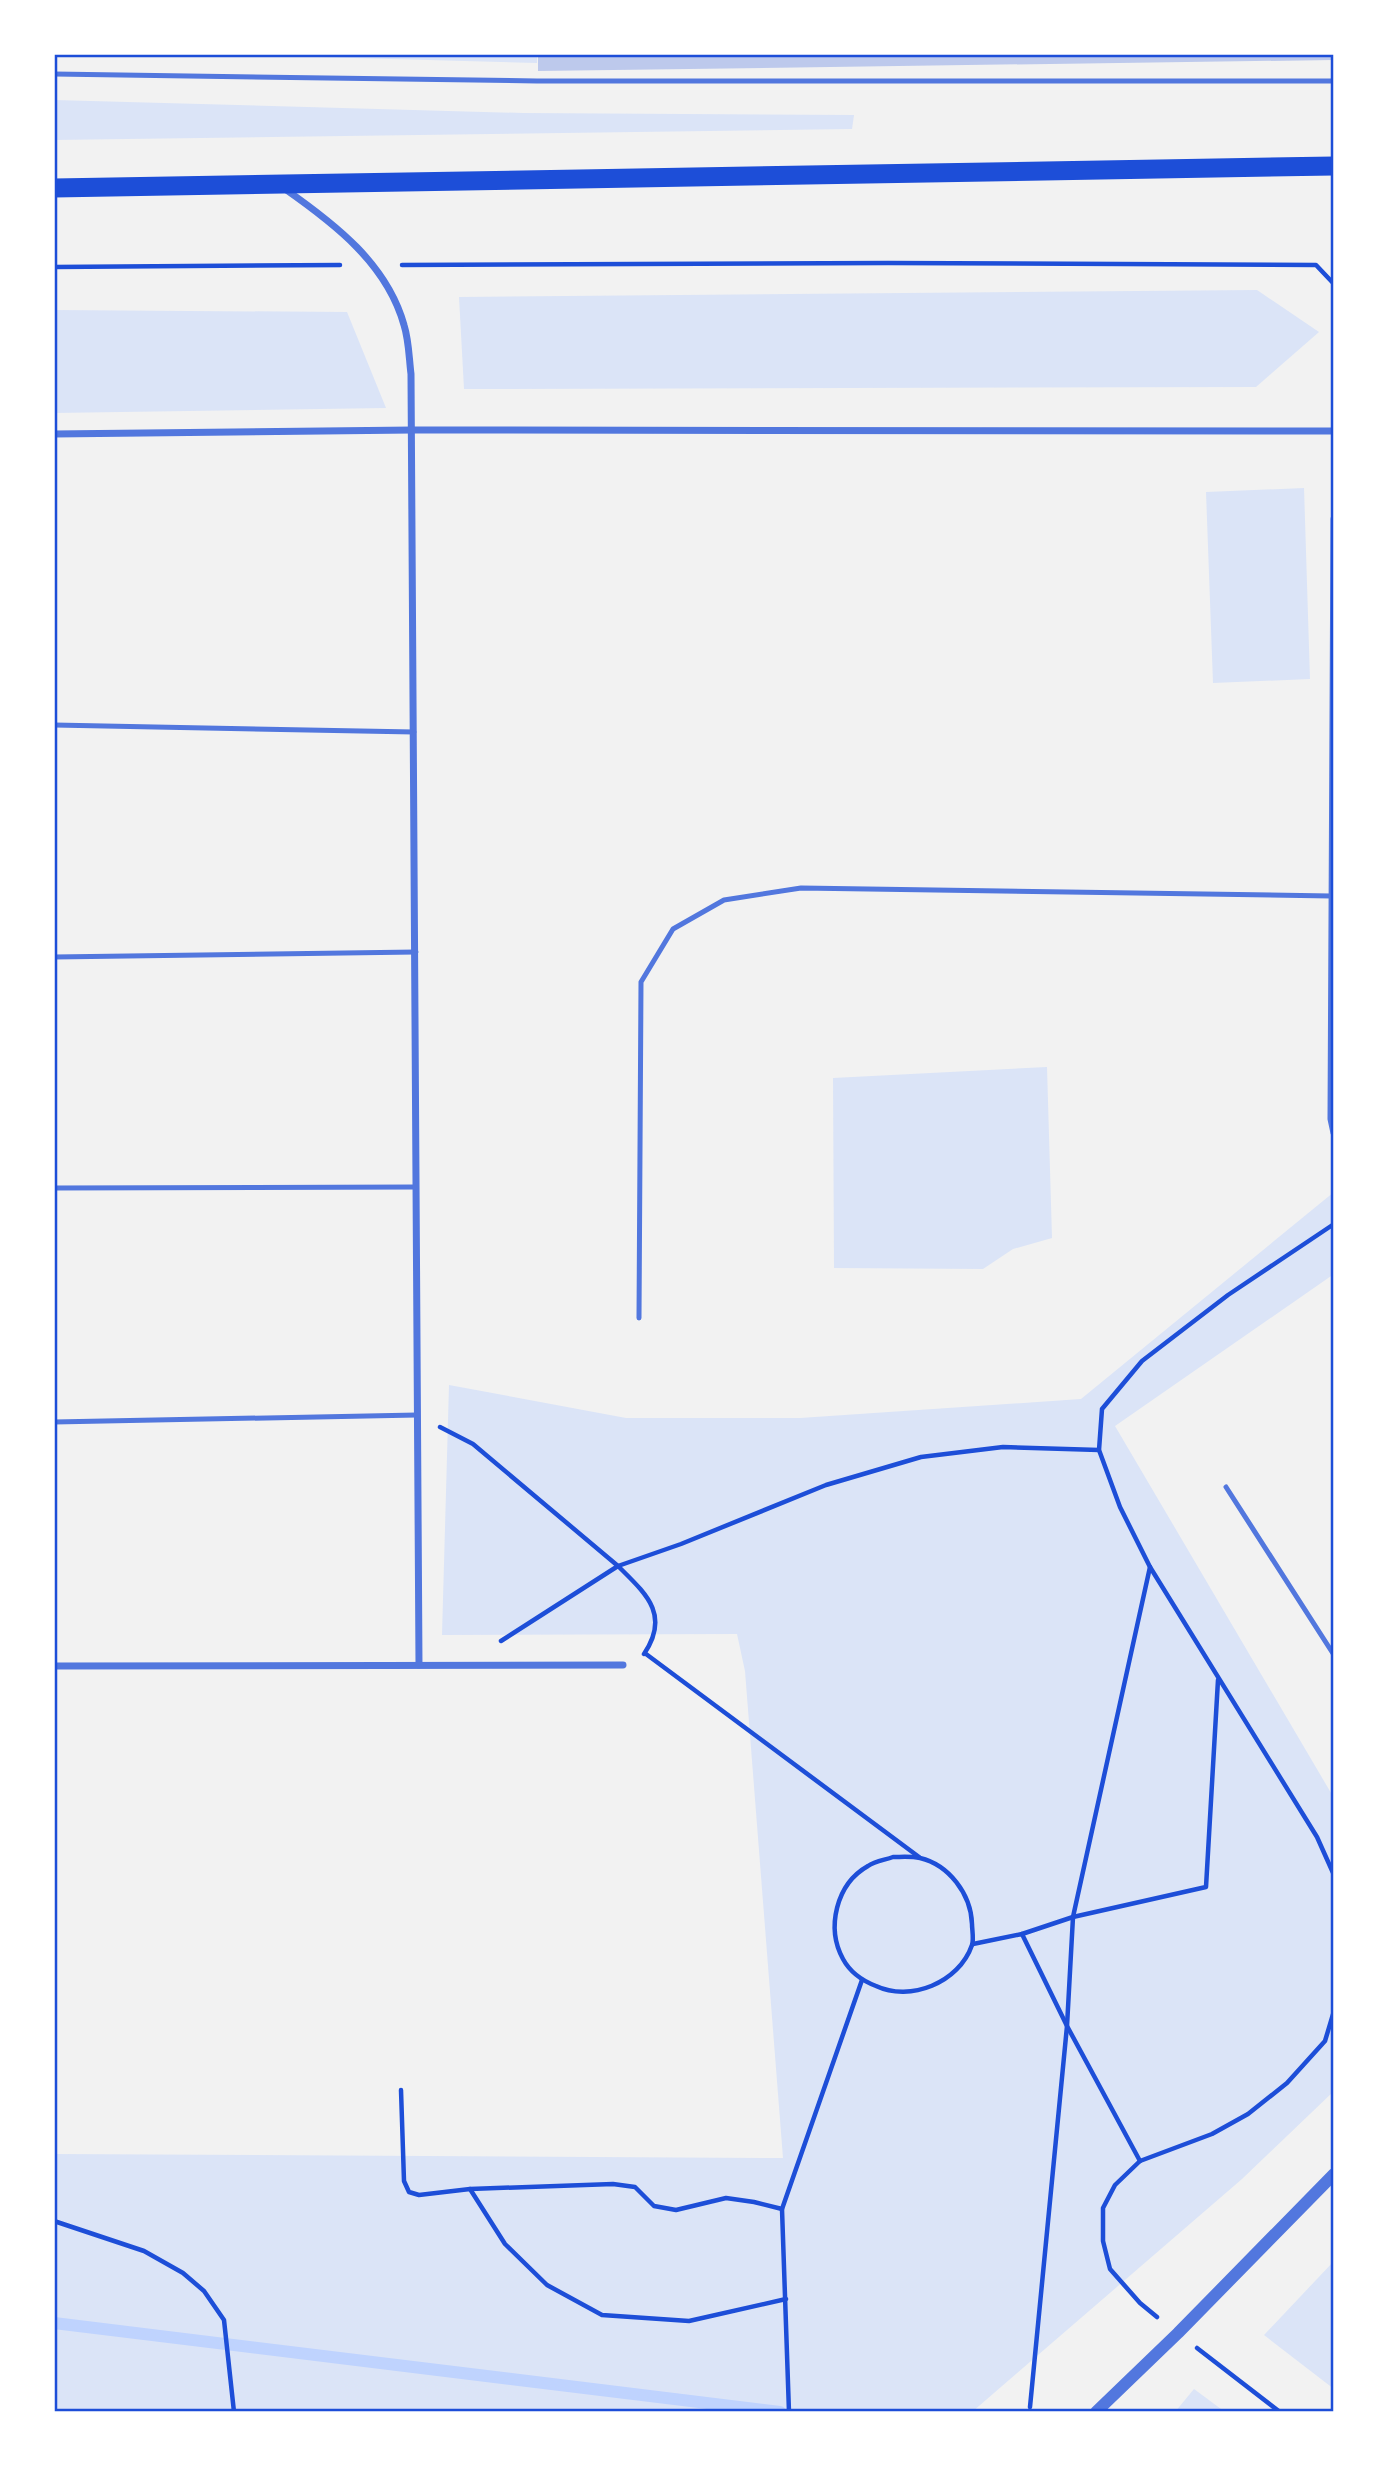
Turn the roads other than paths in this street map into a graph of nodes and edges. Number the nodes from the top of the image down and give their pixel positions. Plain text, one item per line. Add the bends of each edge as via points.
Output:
1 (54, 74) edge
2 (1334, 81) edge
3 (1334, 166) edge
4 (278, 184) junction
5 (54, 188) edge
6 (413, 430) junction
7 (1334, 431) edge
8 (54, 434) edge
9 (1334, 519) edge
10 (54, 725) edge
11 (414, 732) junction
12 (1331, 896) junction
13 (416, 951) junction
14 (54, 957) edge
15 (1334, 1133) edge
16 (416, 1187) junction
17 (54, 1188) edge
18 (639, 1318) dead end
19 (417, 1415) junction
20 (54, 1422) edge
21 (1226, 1487) dead end
22 (1334, 1655) edge
23 (419, 1665) junction
24 (623, 1665) road end
25 (54, 1666) edge
26 (1334, 2174) edge
27 (1096, 2412) edge

1 - 2 lane via 537,81
3 - 4 highway
4 - 5 highway
4 - 6 street via 326,218 373,265 394,298 405,327
6 - 7 street
6 - 8 street
6 - 11 street
9 - 12 street
10 - 11 lane
11 - 13 street
12 - 15 street
12 - 18 lane via 801,888 723,900 673,929 641,982
13 - 14 lane
13 - 16 street
16 - 17 lane
16 - 19 street
19 - 20 lane
19 - 23 street
21 - 22 lane
23 - 24 street
23 - 25 street
26 - 27 street

